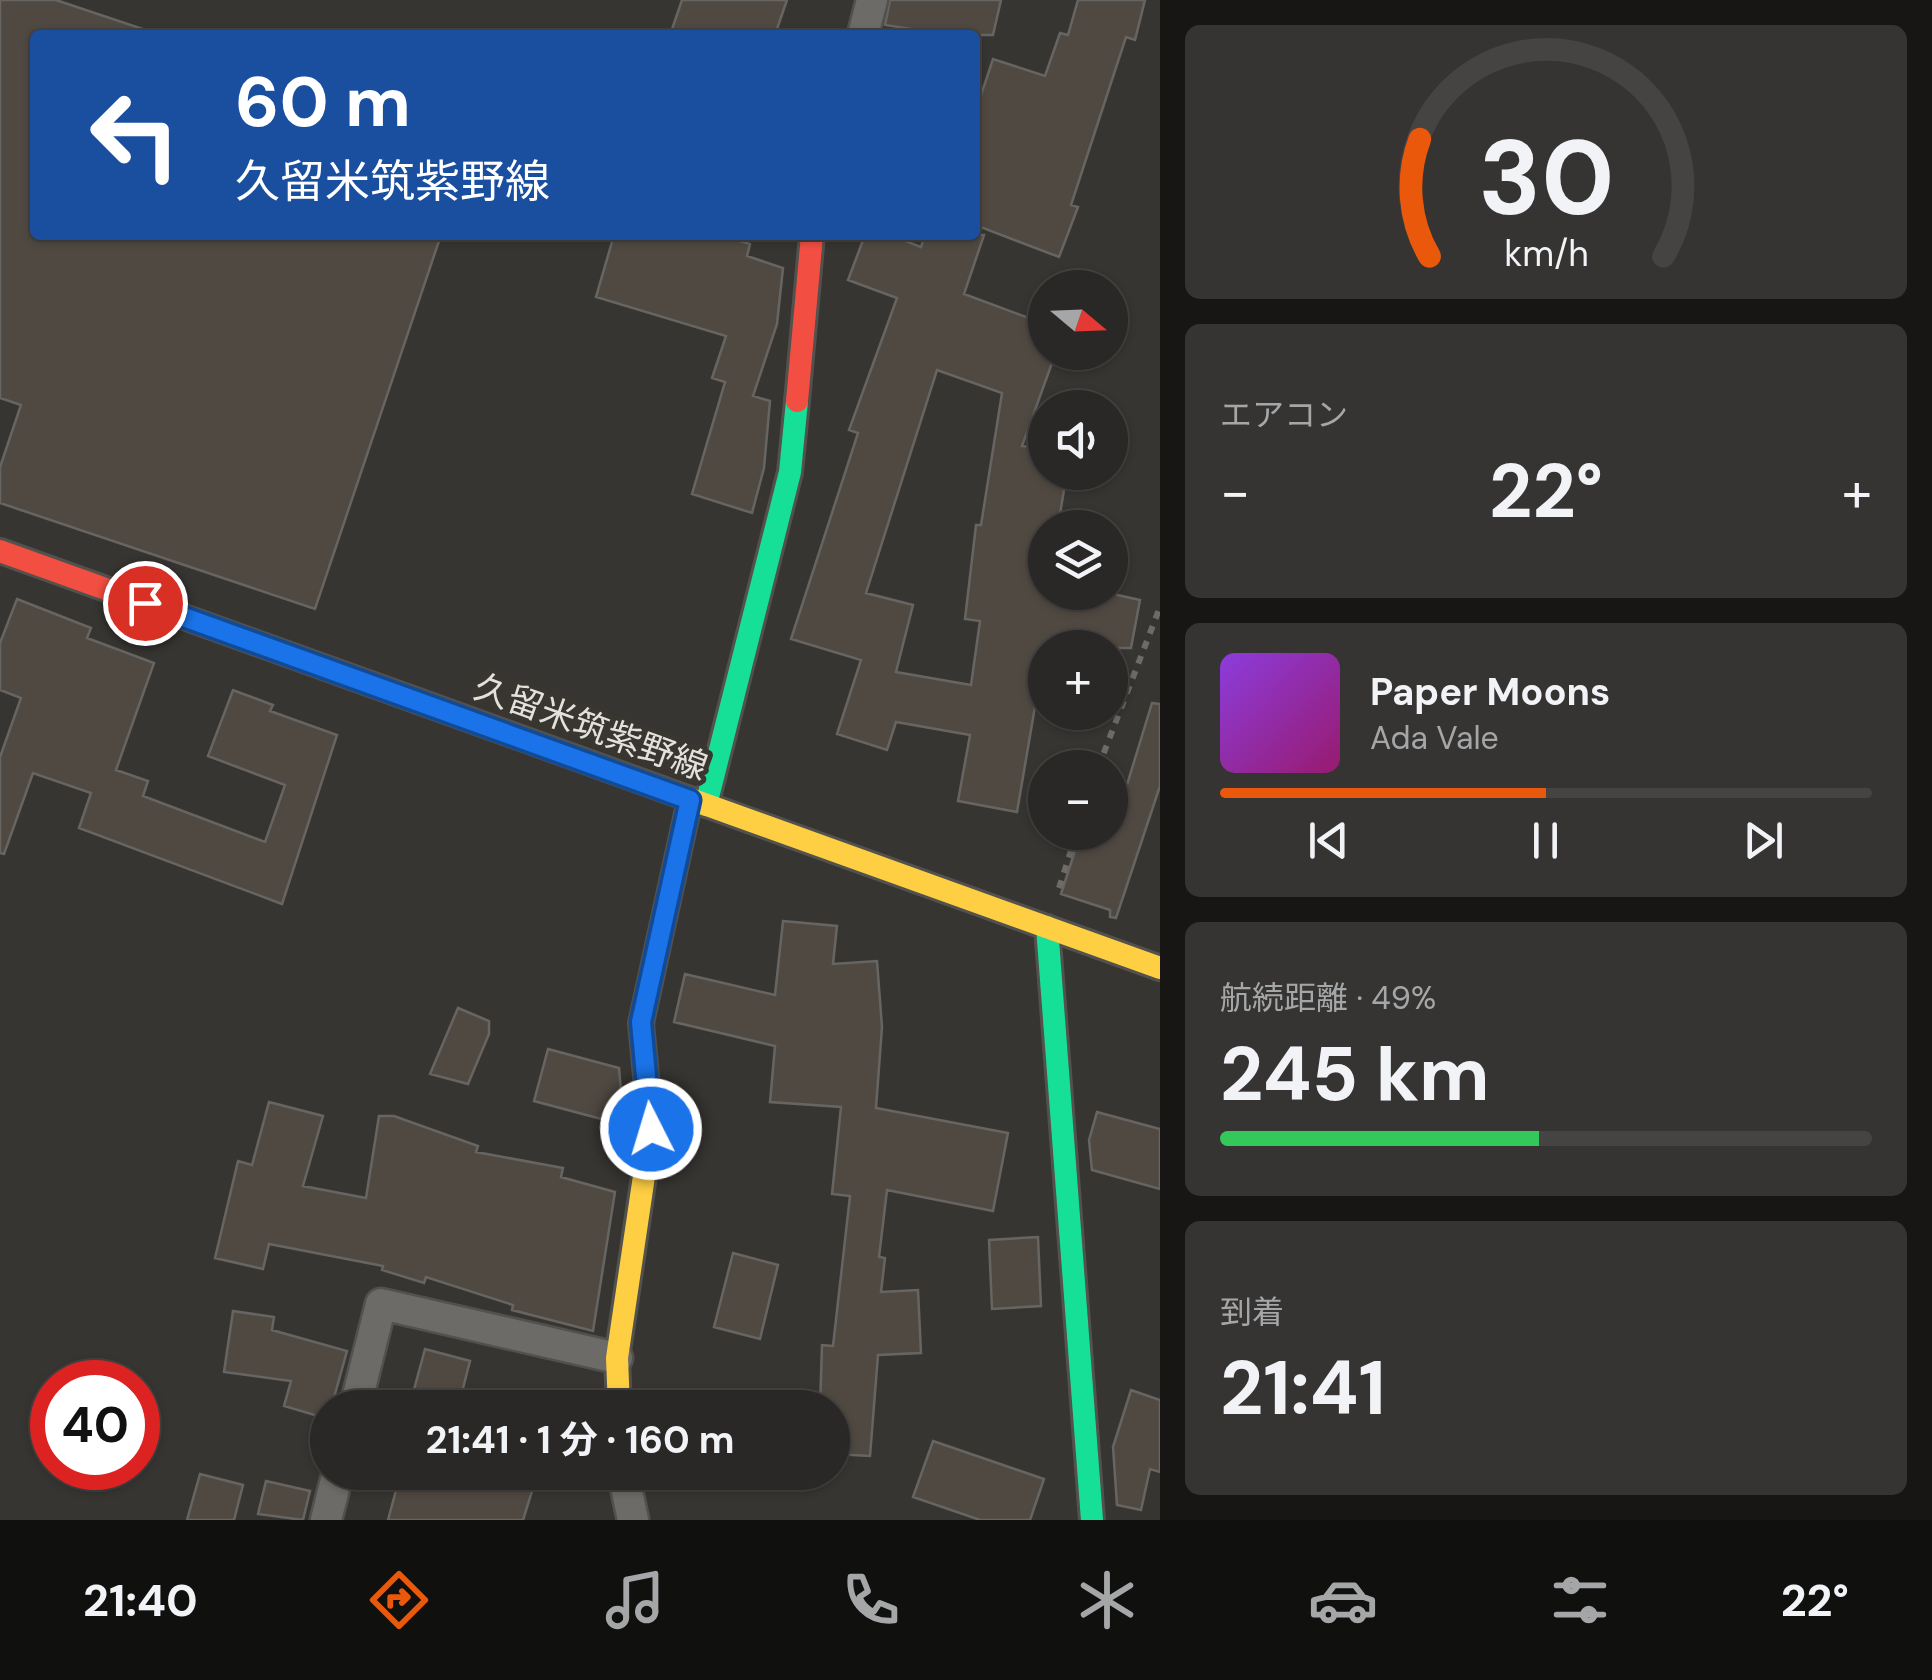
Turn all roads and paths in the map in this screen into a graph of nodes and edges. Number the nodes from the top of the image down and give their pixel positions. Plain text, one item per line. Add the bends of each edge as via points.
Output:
1 (872, 0) edge
2 (864, 30) edge
3 (812, 240) edge
4 (0, 551) edge
5 (1160, 607) edge
6 (1105, 750) edge
7 (698, 802) junction
8 (1071, 850) edge
9 (1047, 927) junction
10 (1160, 968) edge
11 (616, 1358) junction
12 (360, 1390) edge
13 (618, 1390) edge
14 (334, 1490) edge
15 (627, 1490) edge
16 (326, 1520) edge
17 (633, 1520) edge
18 (1092, 1520) edge

1 - 2 street
3 - 7 street via 790,472
4 - 7 street, 久留米筑紫野線
5 - 6 path
7 - 9 street, 久留米筑紫野線
7 - 11 street via 641,1022 651,1129
8 - 9 path
9 - 10 street, 久留米筑紫野線
9 - 18 street
11 - 12 street via 381,1304
11 - 13 street
14 - 16 street
15 - 17 street

